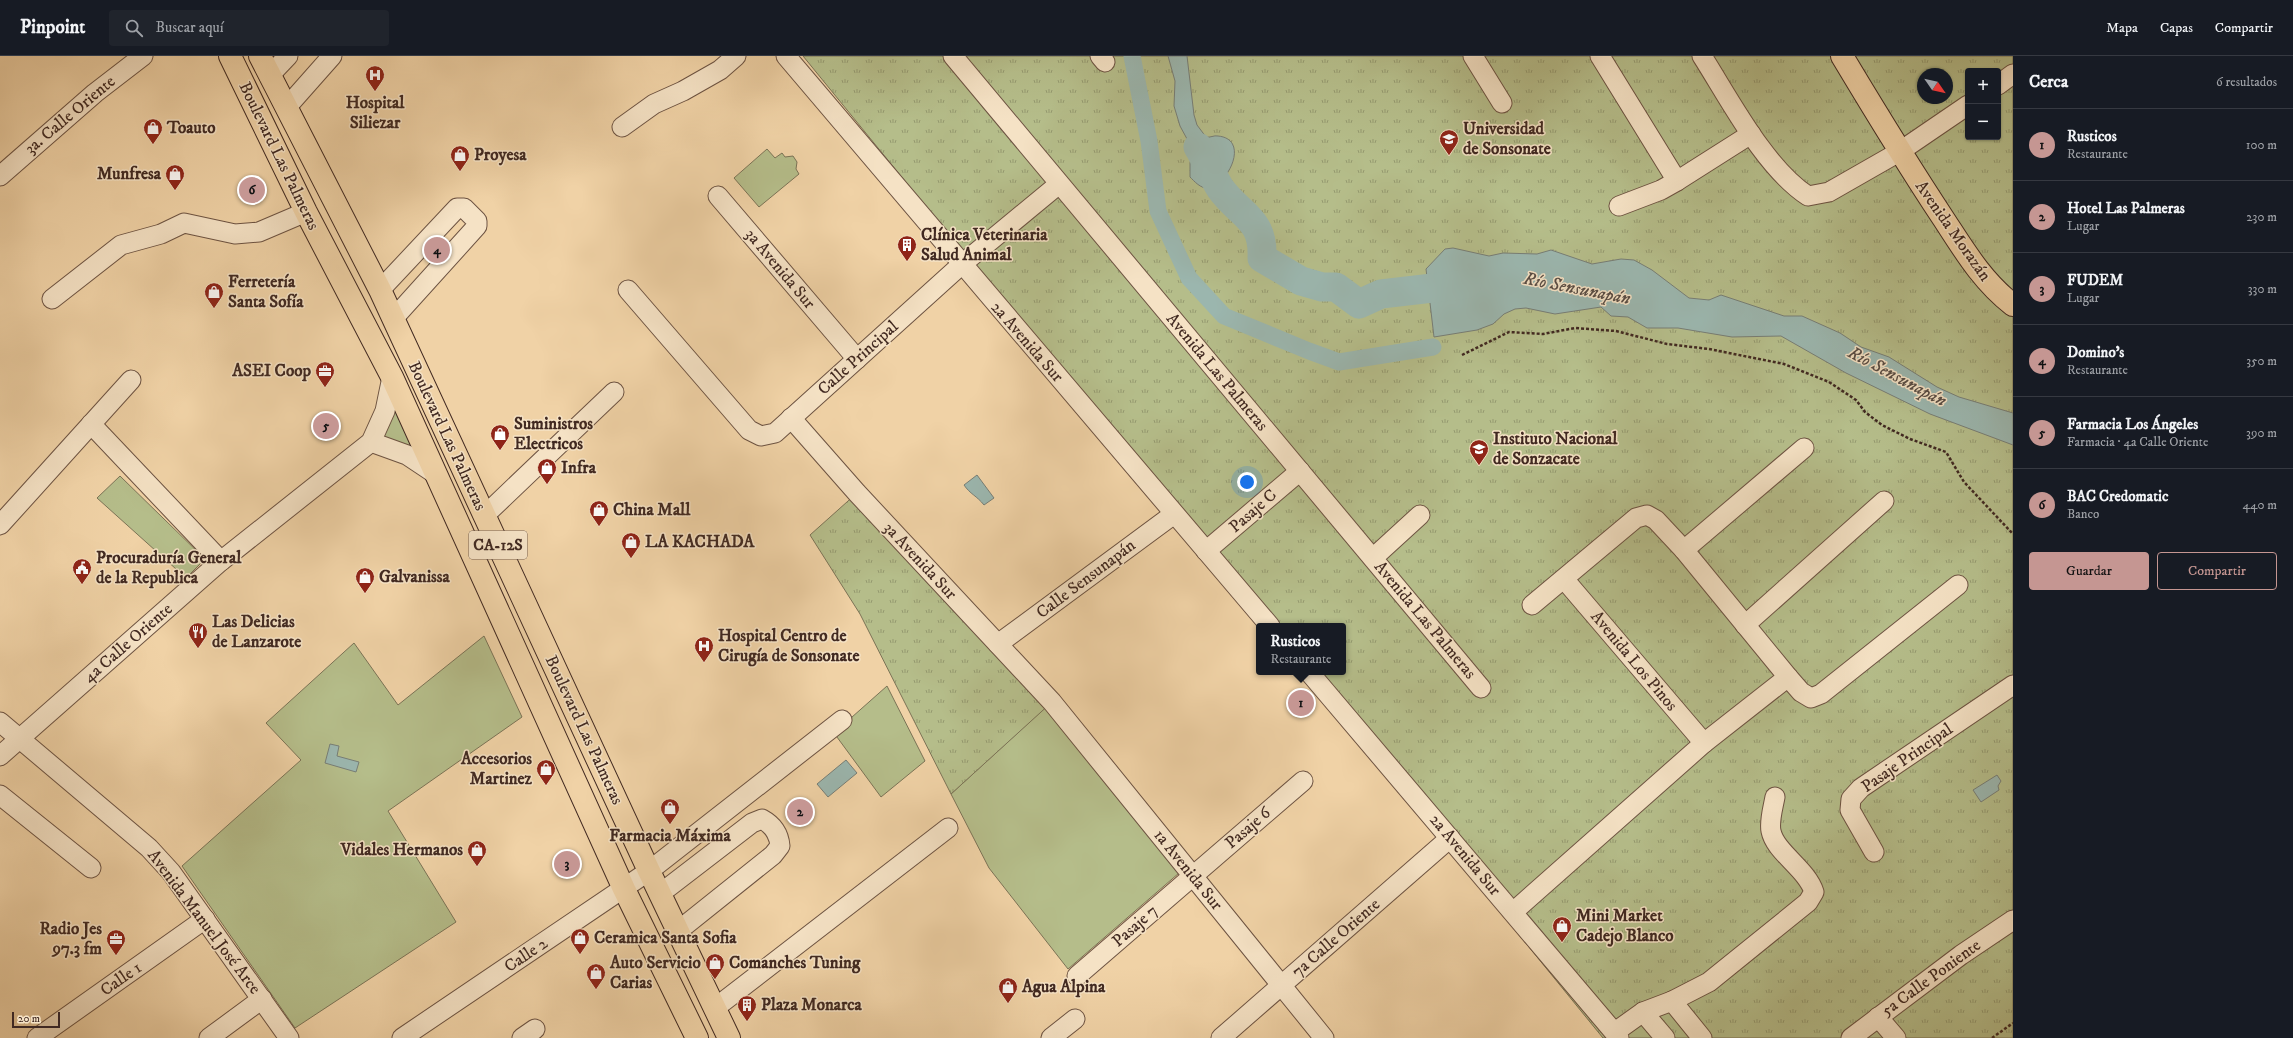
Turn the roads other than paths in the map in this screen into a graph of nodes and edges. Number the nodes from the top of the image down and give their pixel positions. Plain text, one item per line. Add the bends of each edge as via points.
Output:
1 (143, 56) edge
2 (230, 56) edge
3 (260, 56) edge
4 (288, 56) edge
5 (332, 56) edge
6 (736, 56) edge
7 (786, 56) edge
8 (953, 56) edge
9 (1473, 56) edge
10 (1600, 56) edge
11 (1702, 56) edge
12 (1842, 56) edge
13 (2013, 74) edge
14 (269, 76) junction
15 (2001, 83) edge
16 (1502, 103) dead end
17 (1965, 107) edge
18 (286, 108) junction
19 (622, 127) dead end
20 (1751, 134) junction
21 (1900, 152) junction
22 (0, 176) edge
23 (1677, 181) junction
24 (1059, 184) junction
25 (718, 196) dead end
26 (1619, 206) dead end
27 (306, 212) junction
28 (962, 265) junction
29 (380, 290) junction
30 (628, 290) dead end
31 (52, 299) dead end
32 (2013, 305) edge
33 (393, 319) junction
34 (857, 359) junction
35 (392, 377) junction
36 (131, 380) dead end
37 (614, 392) dead end
38 (791, 418) junction
39 (90, 424) junction
40 (371, 442) junction
41 (1804, 448) dead end
42 (1300, 471) junction
43 (437, 475) junction
44 (1884, 501) dead end
45 (1174, 514) junction
46 (1420, 515) dead end
47 (484, 516) junction
48 (0, 525) edge
49 (1684, 550) junction
50 (1206, 551) junction
51 (1373, 558) junction
52 (221, 561) junction
53 (1564, 579) junction
54 (1958, 585) dead end
55 (1532, 605) dead end
56 (1267, 623) edge
57 (1745, 625) junction
58 (998, 644) junction
59 (1313, 675) edge
60 (1788, 677) junction
61 (2013, 685) edge
62 (1481, 688) dead end
63 (1052, 702) joint
64 (842, 720) dead end
65 (0, 722) edge
66 (20, 738) junction
67 (1704, 743) junction
68 (0, 756) edge
69 (1303, 781) dead end
70 (0, 795) edge
71 (1775, 797) dead end
72 (948, 828) dead end
73 (1450, 838) junction
74 (1874, 852) dead end
75 (91, 868) dead end
76 (649, 871) junction
77 (1193, 876) junction
78 (624, 889) junction
79 (661, 893) junction
80 (1513, 912) junction
81 (206, 919) junction
82 (2013, 920) edge
83 (678, 931) junction
84 (1077, 976) dead end
85 (1281, 986) junction
86 (262, 999) junction
87 (1672, 1001) junction
88 (715, 1008) junction
89 (1643, 1012) junction
90 (1878, 1017) junction
91 (1075, 1019) dead end
92 (1617, 1035) edge
93 (37, 1038) edge
94 (208, 1038) edge
95 (290, 1038) edge
96 (402, 1038) edge
97 (697, 1038) edge
98 (729, 1038) edge
99 (1052, 1038) edge
100 (1221, 1038) edge
101 (1324, 1038) edge
102 (1665, 1038) edge
103 (1702, 1038) edge
104 (1851, 1038) edge
105 (1896, 1038) edge

1 - 22 street, 3a. Calle Oriente via 94,93
2 - 27 main road, Boulevard Las Palmeras
3 - 14 main road, Boulevard Las Palmeras / CA-12S
4 - 14 street
5 - 18 street
6 - 19 street via 720,70 654,104
7 - 28 street, 2a Avenida Sur
8 - 24 street, Avenida Las Palmeras
9 - 16 street
10 - 23 street
11 - 20 street
12 - 21 main road, Avenida Morazán
13 - 15 street
14 - 18 main road, Boulevard Las Palmeras / CA-12S
17 - 21 street
18 - 29 main road, Boulevard Las Palmeras / CA-12S
20 - 21 street via 1792,185 1808,196 1829,192
20 - 23 street
21 - 32 main road, Avenida Morazán via 1976,269 1992,288
23 - 26 street
24 - 28 street, Calle Principal
24 - 42 street, Avenida Las Palmeras
25 - 34 street, 3a Avenida Sur
27 - 31 street via 260,232 235,234 184,223 161,234 121,245
27 - 35 main road, Boulevard Las Palmeras
28 - 34 street, Calle Principal
28 - 45 street, 2a Avenida Sur
29 - 33 main road, Boulevard Las Palmeras / CA-12S
29 - 33 street via 457,208 464,208 477,221 477,226
30 - 38 street, Calle Principal via 749,430 761,436 775,432
33 - 47 main road, Boulevard Las Palmeras / CA-12S
34 - 38 street, Calle Principal
35 - 40 street via 385,411
35 - 43 main road, Boulevard Las Palmeras
36 - 39 street
37 - 47 street
38 - 58 street, 3a Avenida Sur
39 - 48 street
39 - 52 street
40 - 43 street via 407,455
40 - 52 street, 4a Calle Oriente
41 - 49 street
42 - 50 street, Pasaje C
42 - 51 street, Avenida Las Palmeras
43 - 78 main road, Boulevard Las Palmeras
44 - 57 street
45 - 50 street, 2a Avenida Sur
45 - 58 street, Calle Sensunapán
46 - 51 street
47 - 76 main road, Boulevard Las Palmeras / CA-12S
49 - 53 street via 1656,520 1647,515 1636,518
49 - 57 street
50 - 56 street, 2a Avenida Sur
51 - 62 street, Avenida Las Palmeras
52 - 66 street, 4a Calle Oriente
53 - 55 street
53 - 67 street, Avenida Los Pinos
54 - 60 street via 1821,694 1811,698 1801,692
57 - 60 street
58 - 63 street, 3a Avenida Sur
59 - 73 street, 2a Avenida Sur
60 - 67 street
61 - 74 street, Pasaje Principal via 1861,788 1851,799 1850,810
63 - 77 street, 1a Avenida Sur
64 - 76 street, Calle 2
65 - 66 street, Avenida Manuel José Arce
66 - 68 street, 4a Calle Oriente
66 - 81 street, Avenida Manuel José Arce via 149,848 171,872
67 - 80 street
69 - 77 street, Pasaje 6
70 - 75 street
71 - 87 street via 1771,832 1776,842 1811,882 1814,892 1808,902 1730,968
72 - 88 street
73 - 80 street, 2a Avenida Sur
73 - 85 street, 7a Calle Oriente
76 - 78 street, Calle 2
76 - 79 main road, Boulevard Las Palmeras / CA-12S
77 - 84 street, Pasaje 7
77 - 85 street, 1a Avenida Sur
78 - 96 street, Calle 2
78 - 97 main road, Boulevard Las Palmeras
79 - 83 main road, Boulevard Las Palmeras / CA-12S
79 - 83 street via 752,823 762,819 769,823 780,837 780,846 773,855
80 - 92 street, 2a Avenida Sur
81 - 86 street, Avenida Manuel José Arce
81 - 93 street, Calle 1
82 - 90 street, 5a Calle Poniente
83 - 88 main road, Boulevard Las Palmeras / CA-12S
85 - 100 street, 7a Calle Oriente
85 - 101 street, 1a Avenida Sur
86 - 94 street
86 - 95 street, Avenida Manuel José Arce
87 - 89 street
87 - 103 street
88 - 98 main road, Boulevard Las Palmeras / CA-12S
89 - 92 street
89 - 102 street
90 - 104 street, 5a Calle Poniente
90 - 105 street
91 - 99 street

